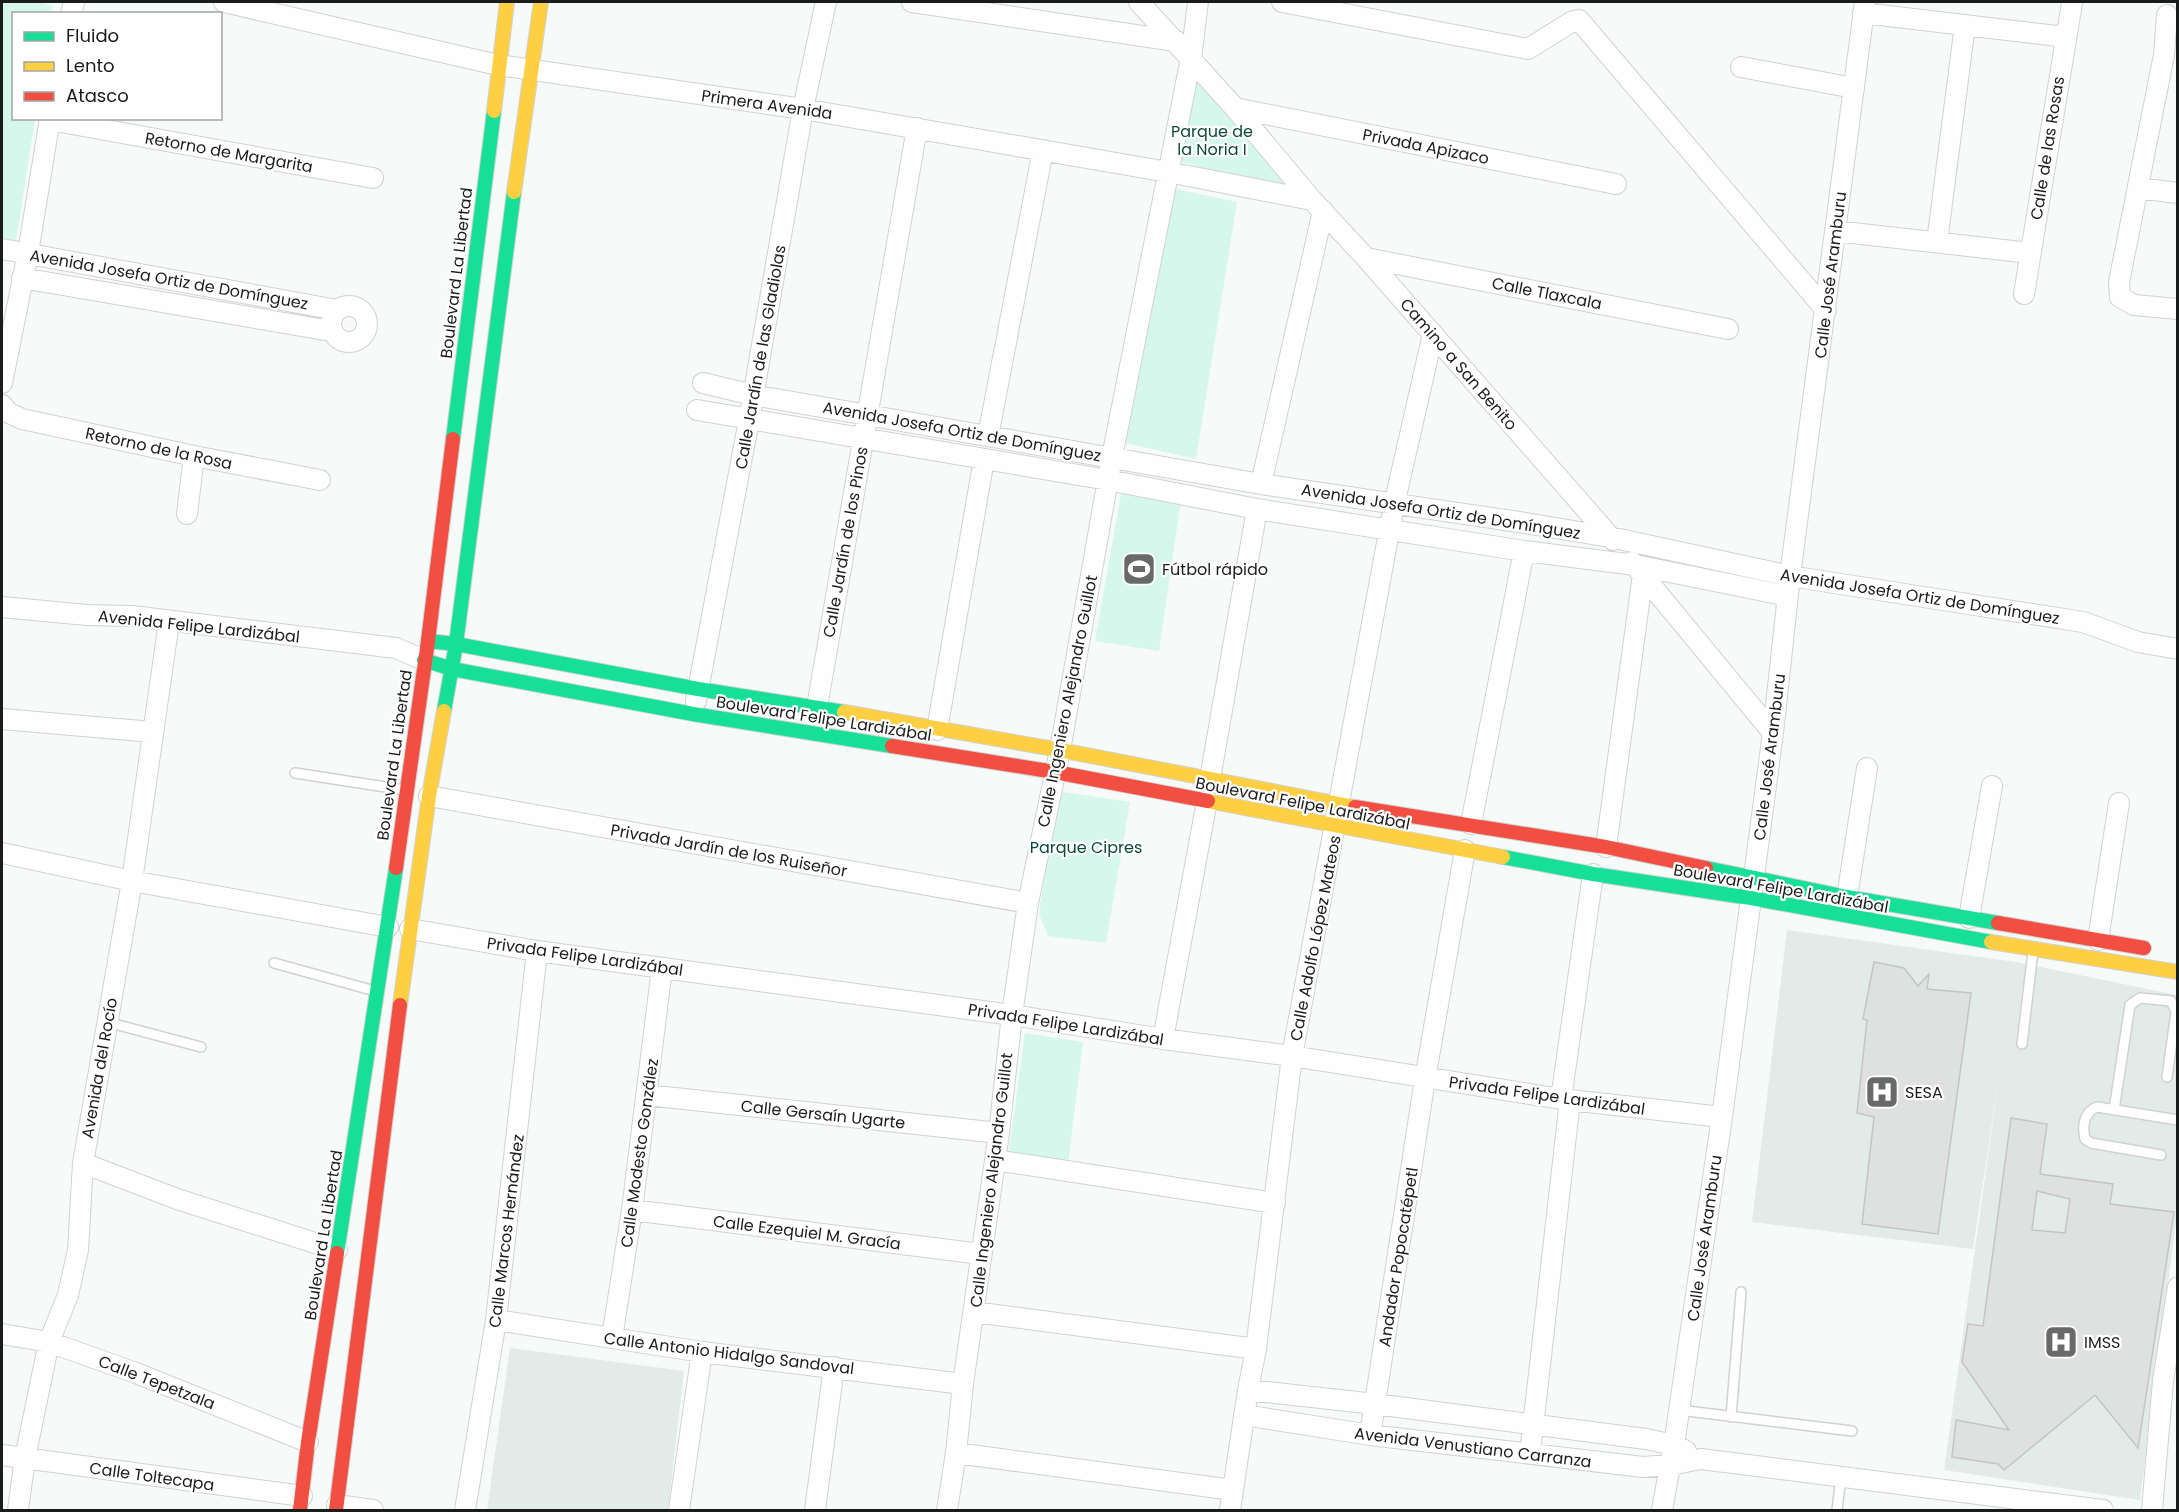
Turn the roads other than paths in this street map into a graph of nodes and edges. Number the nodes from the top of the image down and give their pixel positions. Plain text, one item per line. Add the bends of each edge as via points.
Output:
1 (224, 2) edge
2 (507, 2) edge
3 (541, 2) edge
4 (826, 2) edge
5 (912, 2) edge
6 (1139, 2) edge
7 (1198, 2) edge
8 (1282, 2) edge
9 (2072, 3) dead end
10 (1864, 8) edge
11 (2167, 15) dead end
12 (1965, 25) junction
13 (2066, 37) junction
14 (1176, 41) junction
15 (2171, 56) edge
16 (1191, 58) junction
17 (498, 66) junction
18 (1741, 67) dead end
19 (531, 70) junction
20 (1854, 88) junction
21 (1235, 108) junction
22 (803, 109) junction
23 (50, 120) edge
24 (55, 120) edge
25 (917, 128) junction
26 (1043, 150) junction
27 (1168, 172) junction
28 (373, 178) dead end
29 (1616, 184) dead end
30 (2138, 188) junction
31 (2178, 193) edge
32 (1318, 206) junction
33 (1835, 231) junction
34 (1937, 242) junction
35 (2, 249) edge
36 (28, 253) junction
37 (2030, 253) junction
38 (1366, 258) junction
39 (22, 278) junction
40 (2024, 294) dead end
41 (2178, 309) edge
42 (337, 310) junction
43 (1826, 310) junction
44 (1728, 328) dead end
45 (331, 331) junction
46 (1433, 334) junction
47 (2, 383) edge
48 (703, 383) dead end
49 (753, 396) junction
50 (2, 405) edge
51 (697, 410) dead end
52 (867, 415) junction
53 (749, 420) junction
54 (988, 436) junction
55 (863, 439) junction
56 (194, 456) junction
57 (1112, 457) junction
58 (984, 459) junction
59 (320, 480) dead end
60 (1108, 480) junction
61 (1261, 484) junction
62 (1394, 505) junction
63 (1257, 508) junction
64 (187, 514) dead end
65 (1391, 530) junction
66 (1610, 537) junction
67 (1524, 551) junction
68 (1639, 570) junction
69 (1790, 576) junction
70 (1788, 596) junction
71 (2, 607) edge
72 (169, 622) junction
73 (428, 641) junction
74 (456, 644) junction
75 (396, 648) junction
76 (2178, 649) edge
77 (424, 660) junction
78 (452, 669) junction
79 (698, 689) junction
80 (817, 707) junction
81 (693, 714) junction
82 (2, 719) edge
83 (937, 730) junction
84 (153, 732) junction
85 (1773, 733) junction
86 (1060, 750) junction
87 (1867, 768) dead end
88 (1055, 772) junction
89 (295, 773) dead end
90 (1210, 779) junction
91 (1992, 786) dead end
92 (406, 790) junction
93 (429, 796) junction
94 (1207, 801) junction
95 (2119, 803) dead end
96 (1338, 804) junction
97 (1471, 824) junction
98 (1335, 826) junction
99 (1606, 847) junction
100 (1465, 850) junction
101 (2, 853) edge
102 (1593, 874) junction
103 (1754, 877) junction
104 (132, 881) junction
105 (1847, 897) junction
106 (1751, 898) junction
107 (1028, 903) junction
108 (1969, 918) junction
109 (1993, 922) junction
110 (388, 927) junction
111 (410, 929) junction
112 (2098, 940) junction
113 (1990, 942) junction
114 (2033, 949) junction
115 (2156, 950) dead end
116 (537, 951) junction
117 (274, 963) dead end
118 (662, 968) junction
119 (2178, 972) edge
120 (378, 991) junction
121 (1012, 1015) junction
122 (107, 1022) junction
123 (1163, 1039) junction
124 (2022, 1044) dead end
125 (201, 1047) dead end
126 (1292, 1056) junction
127 (2167, 1077) dead end
128 (1425, 1079) junction
129 (647, 1095) junction
130 (1566, 1100) junction
131 (2114, 1110) junction
132 (1722, 1117) junction
133 (2178, 1120) edge
134 (999, 1133) junction
135 (2162, 1155) dead end
136 (995, 1160) junction
137 (83, 1163) junction
138 (1275, 1203) junction
139 (632, 1210) junction
140 (337, 1250) junction
141 (981, 1254) junction
142 (2178, 1287) edge
143 (1741, 1292) dead end
144 (974, 1312) junction
145 (496, 1320) junction
146 (2, 1334) edge
147 (612, 1338) junction
148 (50, 1342) junction
149 (1256, 1349) junction
150 (702, 1352) junction
151 (834, 1367) junction
152 (2170, 1382) edge
153 (963, 1384) junction
154 (1248, 1390) junction
155 (1375, 1404) junction
156 (1679, 1410) junction
157 (1244, 1415) junction
158 (1731, 1417) junction
159 (1534, 1424) junction
160 (1852, 1431) dead end
161 (1370, 1436) junction
162 (308, 1442) junction
163 (1674, 1445) junction
164 (956, 1453) junction
165 (1530, 1453) junction
166 (2, 1455) edge
167 (25, 1458) junction
168 (1701, 1459) junction
169 (1670, 1466) junction
170 (1841, 1477) junction
171 (1233, 1491) junction
172 (301, 1503) edge
173 (337, 1508) edge
174 (18, 1510) edge
175 (373, 1510) edge
176 (465, 1510) edge
177 (679, 1510) edge
178 (815, 1510) edge
179 (947, 1510) edge
180 (1230, 1510) edge
181 (1662, 1510) edge
182 (1837, 1510) edge
183 (2103, 1510) edge
184 (2152, 1510) edge

1 - 17 street, Primera Avenida
2 - 17 main road, Boulevard La Libertad
3 - 19 main road
4 - 22 street, Calle Jardín de las Gladiolas
5 - 14 street
6 - 14 street, Camino a San Benito
7 - 16 street, Calle Ingeniero Alejandro Guillot
8 - 43 street via 1528,49 1579,20
9 - 13 street, Calle de las Rosas
10 - 12 street
10 - 20 street, Calle José Aramburu
11 - 15 street
12 - 13 street
12 - 34 street
13 - 37 street, Calle de las Rosas
14 - 16 street, Camino a San Benito
15 - 30 street
16 - 21 street, Camino a San Benito
16 - 27 street, Calle Ingeniero Alejandro Guillot
17 - 19 street, Primera Avenida
17 - 73 main road, Boulevard La Libertad
18 - 20 street
19 - 22 street, Primera Avenida
19 - 74 main road
20 - 33 street, Calle José Aramburu
21 - 29 street, Privada Apizaco
21 - 32 street, Camino a San Benito
22 - 25 street, Primera Avenida
22 - 49 street, Calle Jardín de las Gladiolas
23 - 36 street
24 - 28 street, Retorno de Margarita
25 - 26 street, Primera Avenida
25 - 52 street, Calle Jardín de los Pinos
26 - 27 street, Primera Avenida
26 - 54 street
27 - 32 street, Primera Avenida
27 - 57 street, Calle Ingeniero Alejandro Guillot
30 - 31 street
30 - 41 street via 2119,282 2120,297 2134,305
32 - 38 street, Camino a San Benito
32 - 61 street
33 - 34 street
33 - 43 street, Calle José Aramburu
34 - 37 street
35 - 36 street, Avenida Josefa Ortiz de Domínguez
36 - 39 street
36 - 42 street, Avenida Josefa Ortiz de Domínguez
37 - 40 street, Calle de las Rosas
38 - 44 street, Calle Tlaxcala
38 - 46 street, Camino a San Benito
39 - 45 street, Avenida Josefa Ortiz de Domínguez
39 - 47 street
42 - 45 street via 331,319
42 - 45 street via 348,306 359,309 366,318 367,330 350,343 338,340
43 - 69 street, Calle José Aramburu
46 - 62 street, Calle Adolfo López Mateos
46 - 66 street, Camino a San Benito
48 - 49 street, Avenida Josefa Ortiz de Domínguez
49 - 52 street, Avenida Josefa Ortiz de Domínguez
49 - 53 street, Calle Jardín de las Gladiolas
50 - 56 street, Retorno de la Rosa via 22,419
51 - 53 street, Avenida Josefa Ortiz de Domínguez
52 - 54 street, Avenida Josefa Ortiz de Domínguez
52 - 55 street, Calle Jardín de los Pinos
53 - 55 street, Avenida Josefa Ortiz de Domínguez
53 - 79 street, Calle Jardín de las Gladiolas
54 - 57 street, Avenida Josefa Ortiz de Domínguez
55 - 58 street, Avenida Josefa Ortiz de Domínguez
55 - 80 street, Calle Jardín de los Pinos
56 - 59 street, Retorno de la Rosa
56 - 64 street
57 - 60 street, Calle Ingeniero Alejandro Guillot
57 - 61 street, Avenida Josefa Ortiz de Domínguez
58 - 60 street, Avenida Josefa Ortiz de Domínguez
58 - 83 street
60 - 63 street, Avenida Josefa Ortiz de Domínguez
60 - 86 street, Calle Ingeniero Alejandro Guillot
61 - 62 street, Avenida Josefa Ortiz de Domínguez
62 - 65 street, Calle Adolfo López Mateos
62 - 66 street, Avenida Josefa Ortiz de Domínguez
63 - 65 street, Avenida Josefa Ortiz de Domínguez
63 - 90 street
65 - 67 street, Avenida Josefa Ortiz de Domínguez
65 - 96 street, Calle Adolfo López Mateos
66 - 68 street, Camino a San Benito
66 - 69 street, Avenida Josefa Ortiz de Domínguez
67 - 68 street, Avenida Josefa Ortiz de Domínguez
67 - 97 street
68 - 70 street, Avenida Josefa Ortiz de Domínguez
68 - 85 street, Camino a San Benito
68 - 99 street
69 - 70 street, Calle José Aramburu
69 - 76 street, Avenida Josefa Ortiz de Domínguez via 2083,622 2138,642
70 - 85 street, Calle José Aramburu
71 - 72 street, Avenida Felipe Lardizábal
72 - 75 street, Avenida Felipe Lardizábal
72 - 84 street, Avenida del Rocío
73 - 74 main road, Boulevard Felipe Lardizábal
73 - 75 street, Avenida Felipe Lardizábal
73 - 77 main road, Boulevard La Libertad
74 - 78 main road
74 - 79 main road, Boulevard Felipe Lardizábal
75 - 77 street, Avenida Felipe Lardizábal
77 - 78 main road, Boulevard Felipe Lardizábal
77 - 92 main road, Boulevard La Libertad
78 - 81 main road, Boulevard Felipe Lardizábal
78 - 93 main road
79 - 80 main road, Boulevard Felipe Lardizábal
79 - 81 street, Calle Jardín de las Gladiolas
80 - 83 main road, Boulevard Felipe Lardizábal
81 - 88 main road, Boulevard Felipe Lardizábal
82 - 84 street
83 - 86 main road, Boulevard Felipe Lardizábal
84 - 104 street, Avenida del Rocío
85 - 103 street, Calle José Aramburu
86 - 88 street, Calle Ingeniero Alejandro Guillot
86 - 90 main road, Boulevard Felipe Lardizábal
87 - 105 street
88 - 94 main road, Boulevard Felipe Lardizábal
88 - 107 street, Calle Ingeniero Alejandro Guillot
89 - 92 lane
90 - 96 main road, Boulevard Felipe Lardizábal
91 - 108 street
92 - 110 main road, Boulevard La Libertad
93 - 107 street, Privada Jardín de los Ruiseñor
93 - 111 main road
94 - 98 main road, Boulevard Felipe Lardizábal
94 - 123 street
95 - 112 street
96 - 97 main road, Boulevard Felipe Lardizábal
96 - 98 street, Calle Adolfo López Mateos
97 - 99 main road, Boulevard Felipe Lardizábal
98 - 100 main road, Boulevard Felipe Lardizábal
98 - 126 street, Calle Adolfo López Mateos
99 - 103 main road, Boulevard Felipe Lardizábal
100 - 102 main road, Boulevard Felipe Lardizábal
100 - 128 street, Andador Popocatépetl
101 - 104 street
102 - 106 main road, Boulevard Felipe Lardizábal
102 - 130 street
103 - 105 main road, Boulevard Felipe Lardizábal
103 - 106 street, Calle José Aramburu
104 - 110 street
104 - 122 street, Avenida del Rocío
105 - 108 main road, Boulevard Felipe Lardizábal
106 - 113 main road, Boulevard Felipe Lardizábal
106 - 132 street, Calle José Aramburu
107 - 121 street, Calle Ingeniero Alejandro Guillot
108 - 109 main road, Boulevard Felipe Lardizábal
109 - 112 main road, Boulevard Felipe Lardizábal
109 - 113 main road
110 - 120 main road, Boulevard La Libertad
111 - 116 street, Privada Felipe Lardizábal
111 - 173 main road
112 - 115 main road, Boulevard Felipe Lardizábal
113 - 114 main road, Boulevard Felipe Lardizábal
114 - 119 main road, Boulevard Felipe Lardizábal
114 - 124 lane
116 - 118 street, Privada Felipe Lardizábal
116 - 145 street, Calle Marcos Hernández
117 - 120 lane
118 - 121 street, Privada Felipe Lardizábal
118 - 129 street, Calle Modesto González
120 - 140 main road, Boulevard La Libertad
121 - 123 street, Privada Felipe Lardizábal
121 - 134 street, Calle Ingeniero Alejandro Guillot
122 - 125 lane
122 - 137 street, Avenida del Rocío
123 - 126 street, Privada Felipe Lardizábal
126 - 128 street, Privada Felipe Lardizábal
126 - 138 street, Calle Adolfo López Mateos
127 - 131 lane via 2176,1012 2171,1001 2140,998 2130,1005
128 - 130 street, Privada Felipe Lardizábal
128 - 155 street, Andador Popocatépetl
129 - 134 street, Calle Gersaín Ugarte
129 - 139 street, Calle Modesto González
130 - 132 street, Privada Felipe Lardizábal
130 - 159 street
131 - 133 lane
131 - 135 lane via 2090,1110 2083,1132 2085,1138 2091,1143
132 - 156 street, Calle José Aramburu
134 - 136 street, Calle Ingeniero Alejandro Guillot
136 - 138 street
136 - 141 street, Calle Ingeniero Alejandro Guillot
137 - 140 street via 177,1199
137 - 148 street, Avenida del Rocío via 78,1250 68,1295
138 - 149 street, Calle Adolfo López Mateos
139 - 141 street, Calle Ezequiel M. Gracía
139 - 147 street, Calle Modesto González
140 - 162 main road, Boulevard La Libertad
141 - 144 street, Calle Ingeniero Alejandro Guillot
142 - 152 street
143 - 158 lane
144 - 149 street
144 - 153 street, Calle Ingeniero Alejandro Guillot
145 - 147 street, Calle Antonio Hidalgo Sandoval
145 - 176 street, Calle Marcos Hernández
146 - 148 street, Calle Tepetzala
147 - 150 street, Calle Antonio Hidalgo Sandoval
148 - 162 street, Calle Tepetzala
148 - 167 street, Avenida del Rocío
149 - 154 street, Calle Adolfo López Mateos
150 - 151 street, Calle Antonio Hidalgo Sandoval
150 - 177 street
151 - 153 street, Calle Antonio Hidalgo Sandoval
151 - 178 street
152 - 184 street
153 - 164 street, Calle Ingeniero Alejandro Guillot
154 - 155 street, Avenida Venustiano Carranza
154 - 157 street, Calle Adolfo López Mateos
155 - 159 street, Avenida Venustiano Carranza
155 - 161 street, Andador Popocatépetl
156 - 158 lane
156 - 163 street, Calle José Aramburu
157 - 161 street, Avenida Venustiano Carranza
157 - 171 street, Calle Adolfo López Mateos
158 - 160 lane
159 - 163 street, Avenida Venustiano Carranza
159 - 165 street
161 - 165 street, Avenida Venustiano Carranza
162 - 172 main road, Boulevard La Libertad
163 - 168 street, Avenida Venustiano Carranza
163 - 169 street, Calle José Aramburu
164 - 171 street
164 - 179 street, Calle Ingeniero Alejandro Guillot
165 - 169 street, Avenida Venustiano Carranza via 1643,1467
166 - 167 street, Calle Toltecapa
167 - 172 street, Calle Toltecapa
167 - 174 street, Avenida del Rocío
168 - 169 street, Avenida Venustiano Carranza
168 - 170 street, Avenida Venustiano Carranza
169 - 181 street, Calle José Aramburu
170 - 182 lane
170 - 183 street, Avenida Venustiano Carranza
171 - 180 street, Calle Adolfo López Mateos
173 - 175 street

